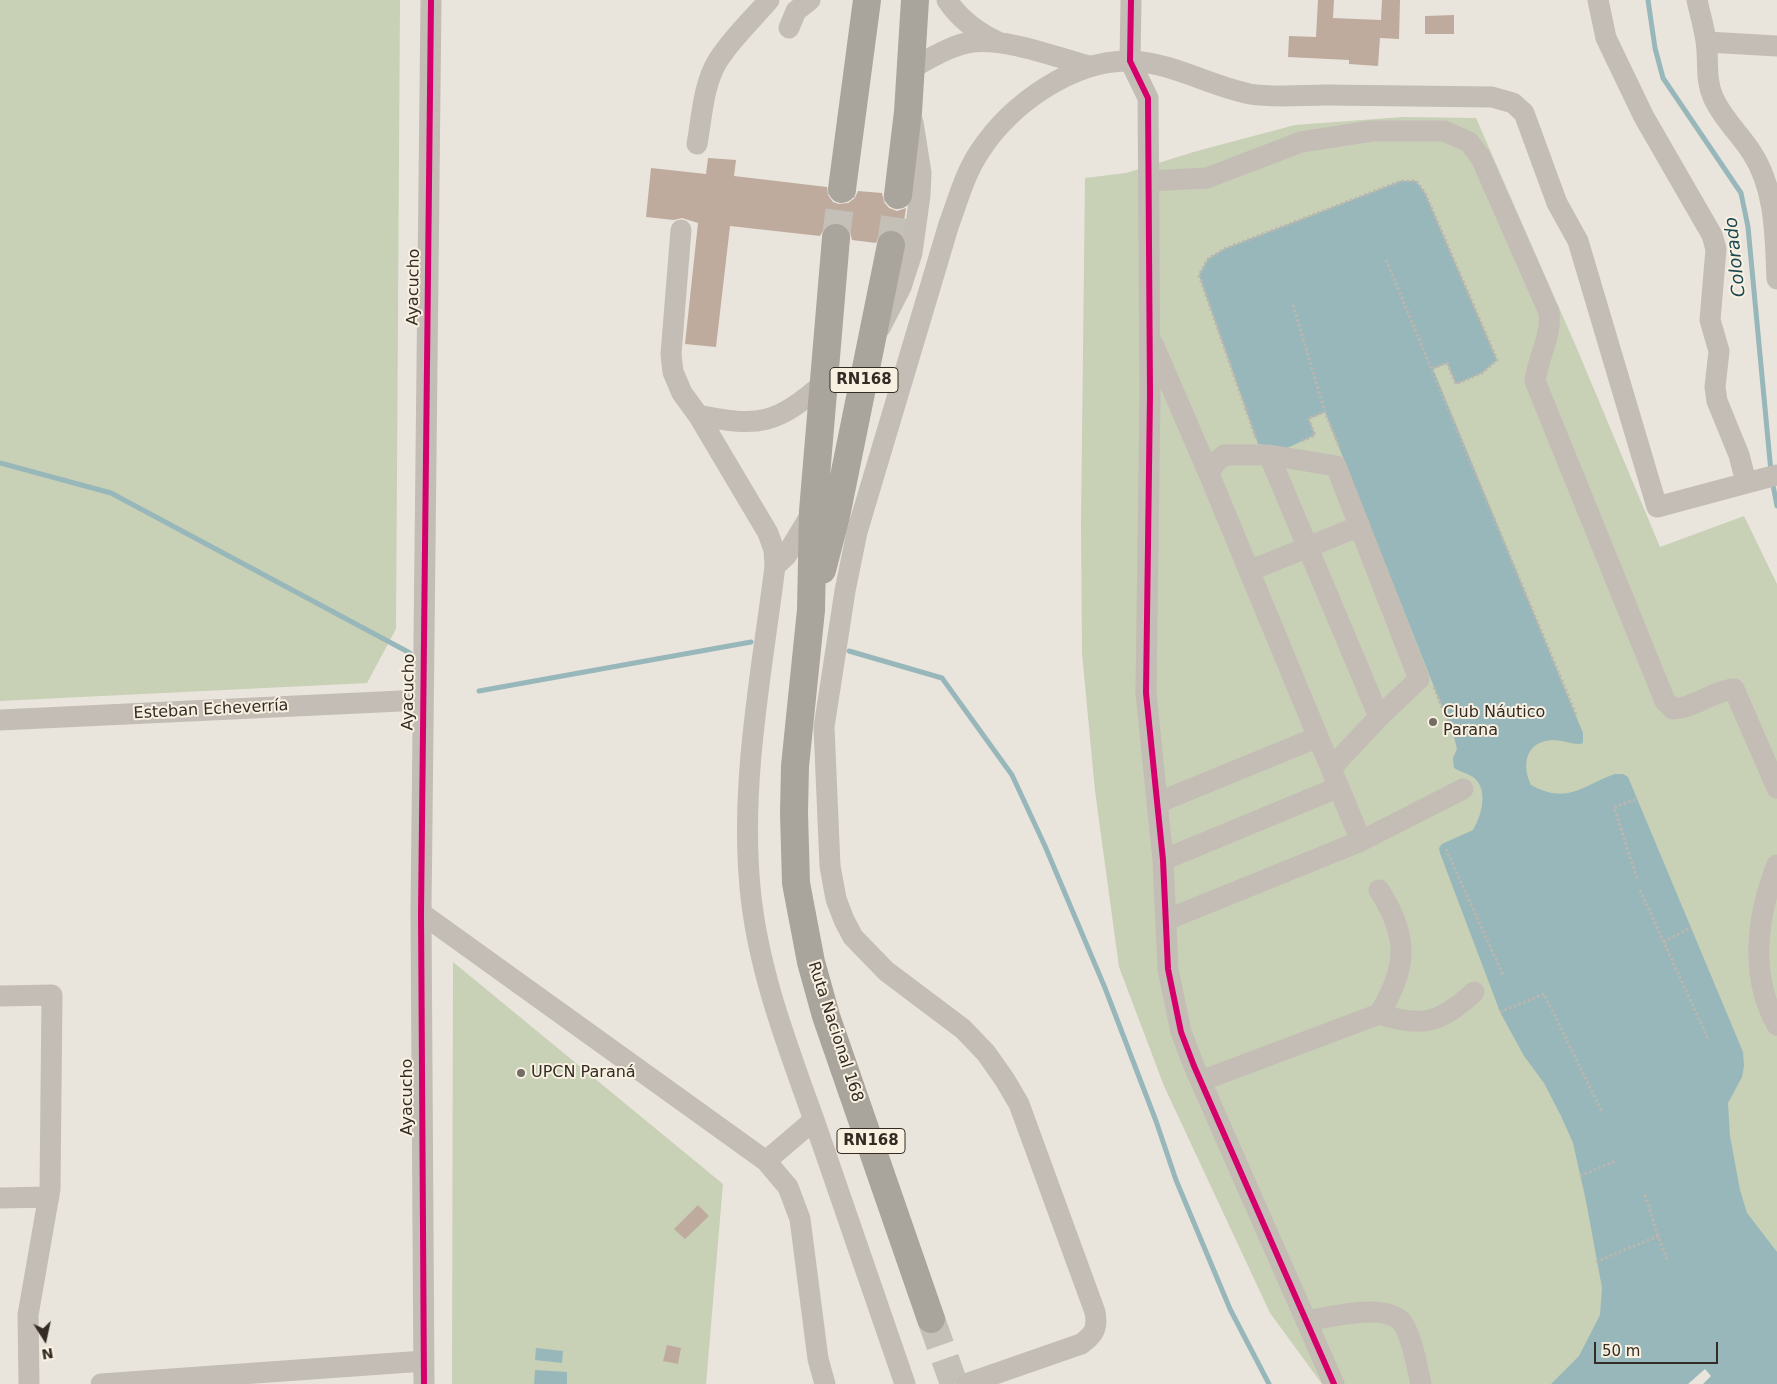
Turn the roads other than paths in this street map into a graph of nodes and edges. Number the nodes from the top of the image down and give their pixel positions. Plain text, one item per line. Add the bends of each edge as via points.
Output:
1 (431, 0) edge
2 (770, 0) edge
3 (810, 0) edge
4 (867, 0) edge
5 (916, 0) edge
6 (947, 0) edge
7 (1130, 0) edge
8 (1598, 0) edge
9 (1697, 0) edge
10 (789, 28) dead end
11 (1706, 42) junction
12 (1000, 43) junction
13 (1777, 46) edge
14 (1130, 61) junction
15 (1089, 66) junction
16 (912, 68) junction
17 (909, 101) junction
18 (697, 144) dead end
19 (1149, 181) junction
20 (842, 189) tunnel mouth
21 (898, 195) tunnel mouth
22 (681, 230) dead end
23 (836, 238) tunnel mouth
24 (891, 245) tunnel mouth
25 (1777, 279) edge
26 (1150, 336) junction
27 (871, 346) junction
28 (824, 383) junction
29 (698, 414) junction
30 (1264, 449) junction
31 (1209, 474) junction
32 (1777, 475) edge
33 (1746, 482) junction
34 (813, 511) junction
35 (1360, 526) junction
36 (1308, 547) junction
37 (775, 566) junction
38 (1249, 571) junction
39 (811, 610) junction
40 (422, 700) junction
41 (1379, 717) junction
42 (0, 720) edge
43 (1318, 737) junction
44 (1335, 778) junction
45 (1777, 788) edge
46 (1463, 789) dead end
47 (1157, 803) junction
48 (1361, 841) junction
49 (1163, 860) junction
50 (1777, 865) edge
51 (1379, 890) dead end
52 (421, 914) junction
53 (1166, 920) junction
54 (1768, 957) edge
55 (1474, 992) dead end
56 (0, 996) edge
57 (1379, 1014) junction
58 (1777, 1025) edge
59 (1201, 1081) junction
60 (814, 1120) junction
61 (766, 1161) junction
62 (48, 1196) junction
63 (0, 1198) edge
64 (931, 1319) tunnel mouth
65 (1306, 1321) junction
66 (424, 1361) junction
67 (29, 1384) edge
68 (101, 1384) edge
69 (424, 1384) edge
70 (825, 1384) edge
71 (905, 1384) edge
72 (966, 1384) edge
73 (1334, 1384) edge
74 (1421, 1384) edge

1 - 40 street, Ayacucho
2 - 18 street via 717,62 707,85
3 - 10 street via 796,11
4 - 20 highway
5 - 16 highway
6 - 12 street via 956,14 982,35
7 - 14 street
8 - 33 street via 1606,38 1644,116 1712,235 1716,249 1710,320 1719,351 1715,387
9 - 11 street
11 - 13 street
11 - 25 street via 1706,68 1712,96 1753,155 1766,184 1772,210
12 - 15 street
12 - 16 street via 972,42 943,51
14 - 15 street
14 - 19 street via 1148,98
14 - 33 street via 1156,65 1251,94 1492,97 1513,103 1524,113 1557,203 1578,241 1657,507
15 - 72 street via 1048,86 1017,111 979,152 966,178 949,224 857,532 824,726 830,866 844,920 853,937 886,972 962,1030 986,1053 1005,1080 1018,1104 1095,1312 1096,1329 1081,1344
16 - 17 highway
17 - 21 highway
17 - 27 street via 920,173 912,253 901,287
19 - 26 street
19 - 45 street via 1207,178 1301,142 1372,131 1444,131 1469,142 1481,158 1549,312 1551,324 1535,381 1665,701 1673,709 1684,708 1724,690 1734,689
22 - 29 street via 672,372 682,393
23 - 28 highway, RN168
24 - 27 highway, RN168
26 - 31 street
26 - 47 street via 1146,693
27 - 39 highway, RN168 via 836,516
28 - 29 street via 797,405 767,421 747,423
28 - 34 highway, RN168
29 - 37 street via 768,533
30 - 31 street via 1224,455
30 - 35 street via 1336,466
30 - 36 street
31 - 38 street
32 - 33 street
34 - 37 street via 786,556
34 - 39 highway, RN168
35 - 36 street
35 - 41 street via 1419,679
36 - 38 street
36 - 41 street
37 - 60 street via 750,772 747,850 750,888 765,972
38 - 43 street
39 - 64 highway, Ruta Nacional 168 / RN168 via 803,675 794,813 796,883 801,913 826,1016
40 - 42 street, Esteban Echeverría
40 - 52 street, Ayacucho
41 - 44 street
43 - 44 street
43 - 47 street
44 - 48 street
44 - 49 street
46 - 48 street
47 - 49 street
48 - 53 street
49 - 53 street
50 - 54 street via 1766,892 1760,924
51 - 57 street via 1393,912 1401,938 1401,964 1394,990
52 - 61 street
52 - 66 street, Ayacucho
53 - 59 street via 1168,969 1181,1032
54 - 58 street via 1764,990
55 - 57 street via 1455,1010 1431,1020 1404,1022
56 - 62 street via 52,995
57 - 59 street
59 - 65 street
60 - 61 street
60 - 71 street
61 - 70 street via 788,1187 800,1219 818,1359
62 - 63 street
62 - 67 street via 28,1315
65 - 73 street
65 - 74 street via 1371,1312 1385,1313 1400,1321 1408,1335
66 - 68 street
66 - 69 street, Ayacucho

